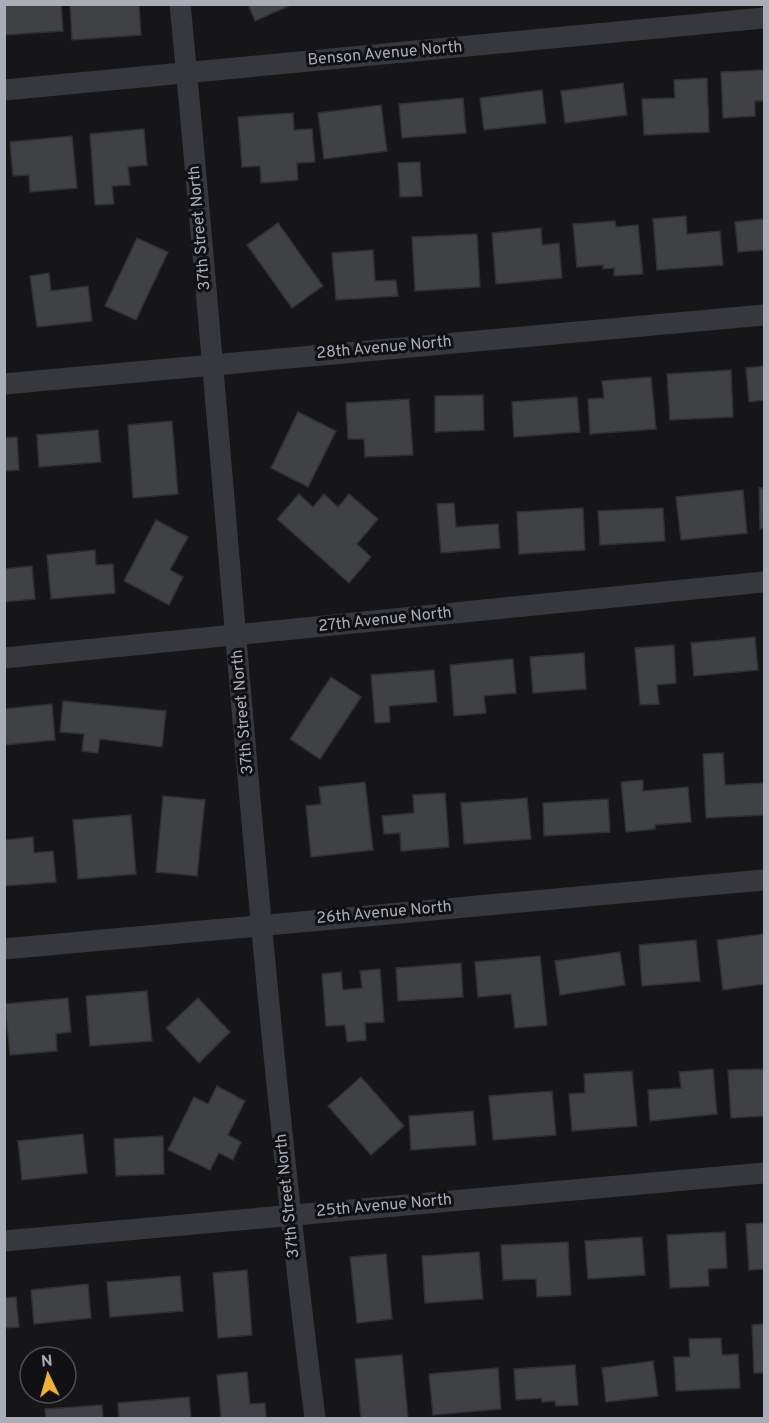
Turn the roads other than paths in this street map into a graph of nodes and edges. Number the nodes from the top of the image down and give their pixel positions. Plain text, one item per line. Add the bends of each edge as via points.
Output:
1 (180, 4) edge
2 (765, 18) edge
3 (187, 73) junction
4 (4, 90) edge
5 (765, 315) edge
6 (211, 363) junction
7 (4, 384) edge
8 (765, 582) edge
9 (237, 635) junction
10 (4, 658) edge
11 (765, 880) edge
12 (260, 924) junction
13 (4, 949) edge
14 (765, 1173) edge
15 (289, 1215) junction
16 (4, 1241) edge
17 (315, 1419) edge

1 - 3 street, 37th Street North
2 - 3 street, Benson Avenue North
3 - 4 street, Benson Avenue North
3 - 6 street, 37th Street North
5 - 6 street, 28th Avenue North
6 - 7 street, 28th Avenue North
6 - 9 street, 37th Street North
8 - 9 street, 27th Avenue North
9 - 10 street, 27th Avenue North
9 - 12 street, 37th Street North
11 - 12 street, 26th Avenue North
12 - 13 street, 26th Avenue North
12 - 15 street, 37th Street North
14 - 15 street, 25th Avenue North
15 - 16 street, 25th Avenue North
15 - 17 street, 37th Street North

